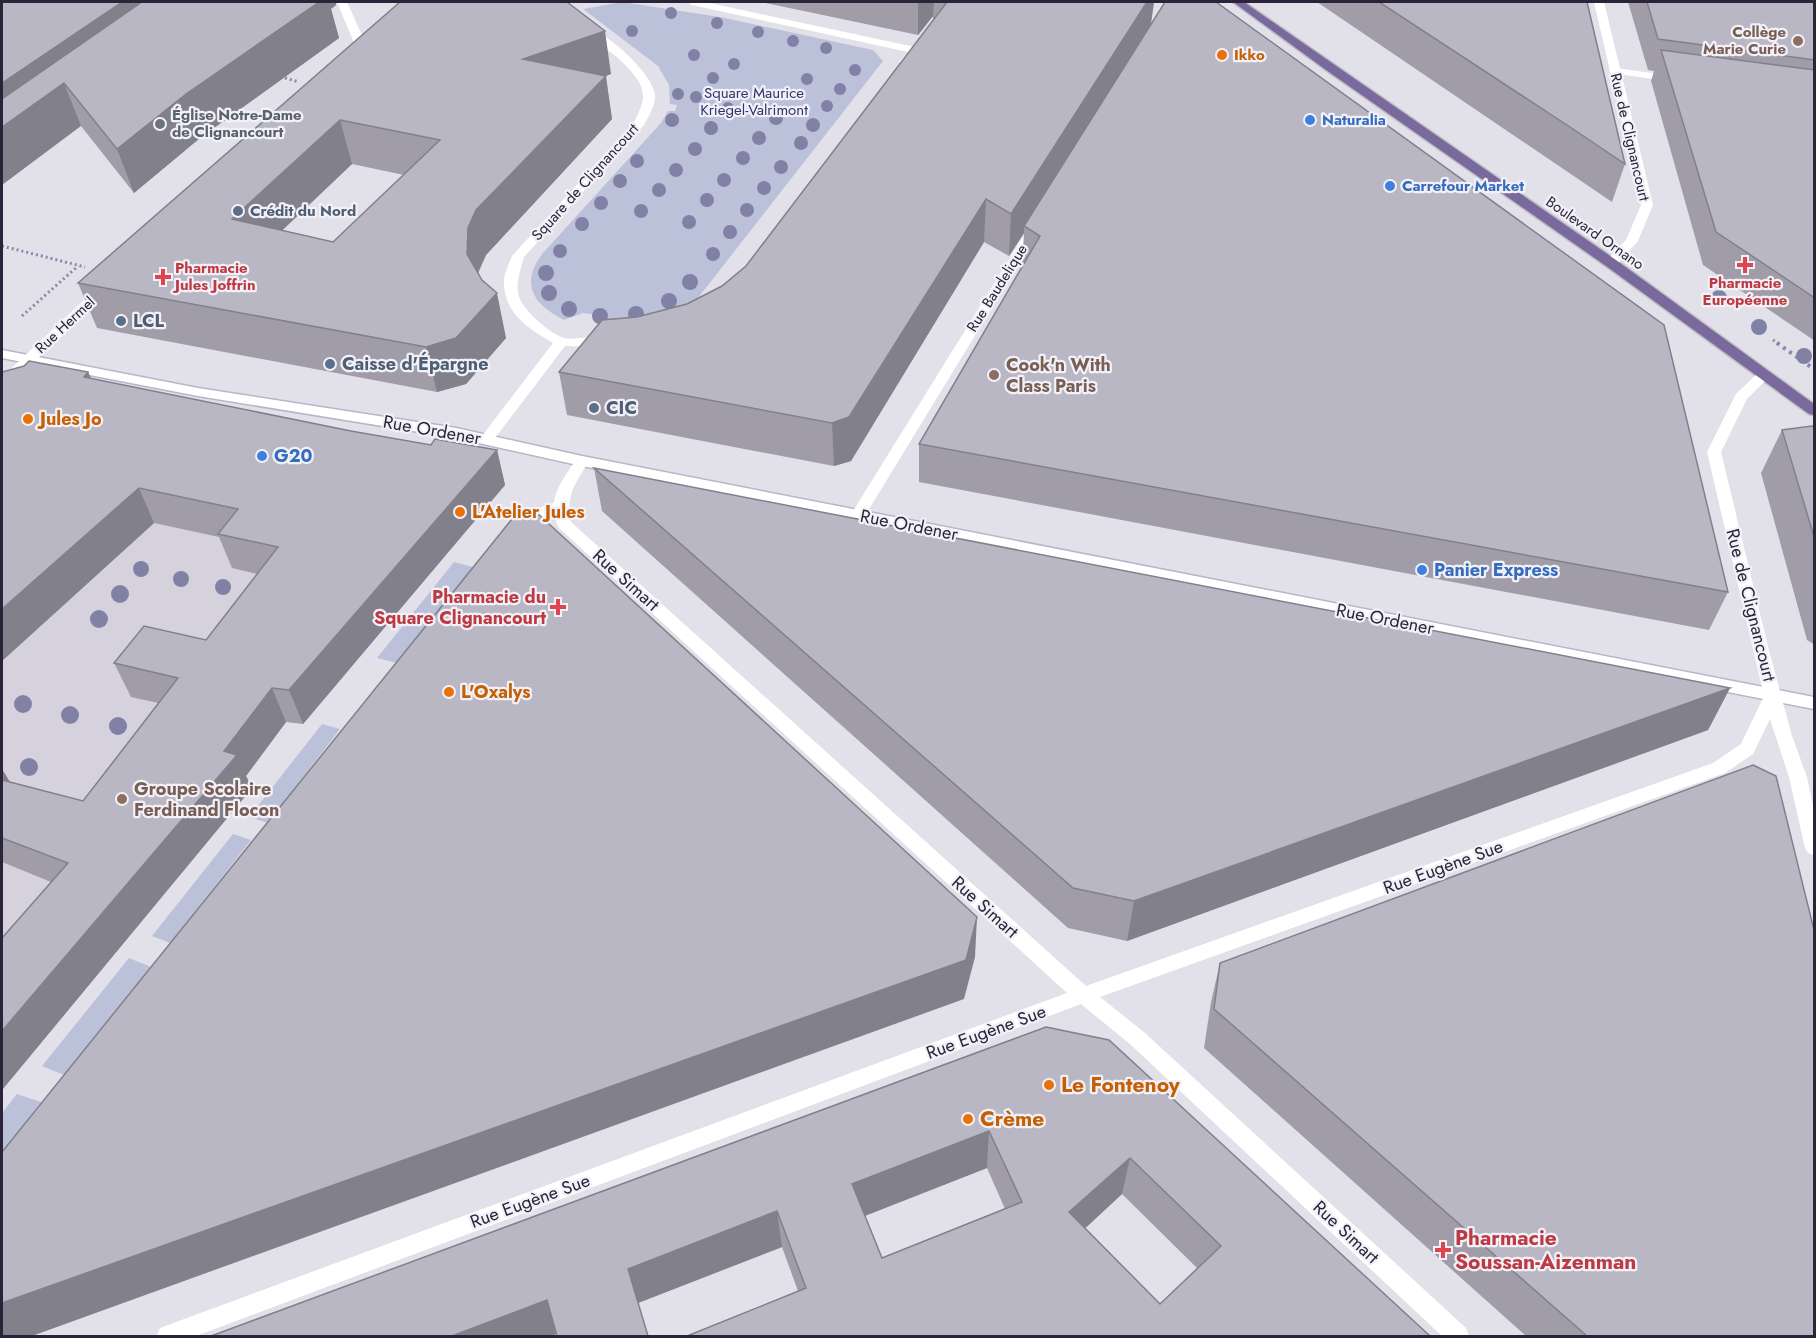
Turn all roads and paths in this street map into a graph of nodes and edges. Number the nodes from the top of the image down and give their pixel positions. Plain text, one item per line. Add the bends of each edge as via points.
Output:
1 (342, 2) edge
2 (692, 2) edge
3 (1238, 2) edge
4 (1599, 2) edge
5 (581, 23) edge
6 (369, 54) edge
7 (1615, 71) junction
8 (894, 77) edge
9 (285, 78) edge
10 (1684, 80) edge
11 (299, 82) dead end
12 (1044, 214) edge
13 (2, 246) edge
14 (1611, 263) junction
15 (79, 265) junction
16 (93, 269) edge
17 (112, 282) edge
18 (22, 316) dead end
19 (561, 342) junction
20 (615, 342) edge
21 (2, 354) edge
22 (28, 359) junction
23 (1764, 375) junction
24 (2, 384) edge
25 (1815, 411) edge
26 (487, 439) junction
27 (582, 461) junction
28 (559, 506) junction
29 (858, 515) junction
30 (514, 538) edge
31 (1773, 696) junction
32 (1815, 703) edge
33 (1815, 848) edge
34 (1083, 995) junction
35 (168, 1336) edge
36 (1458, 1336) edge

1 - 6 street
2 - 8 street via 919,46
3 - 14 main road, Boulevard Ornano
4 - 7 street, Rue de Clignancourt
5 - 19 street, Square de Clignancourt via 634,67 649,92 648,106 640,122 518,256 510,282 515,307
7 - 10 street
7 - 14 street, Rue de Clignancourt via 1647,205 1632,241
9 - 11 path
12 - 29 street, Rue Baudelique
13 - 15 path
14 - 23 main road, Boulevard Ornano
15 - 16 path
15 - 18 path
17 - 22 street, Rue Hermel
19 - 20 street
19 - 26 street
21 - 22 street, Rue Ordener
22 - 24 street, Rue Hermel
22 - 26 street, Rue Ordener via 198,392
23 - 25 main road, Boulevard Ornano
23 - 31 street, Rue de Clignancourt via 1742,397 1714,452
26 - 27 street, Rue Ordener
27 - 28 street via 563,491
27 - 29 street, Rue Ordener
28 - 30 street via 536,515
28 - 34 street, Rue Simart via 564,524
29 - 31 street, Rue Ordener
31 - 32 street, Rue Ordener
31 - 33 street, Rue de Clignancourt
31 - 34 street, Rue Eugène Sue via 1747,748 1719,768
34 - 35 street, Rue Eugène Sue
34 - 36 street, Rue Simart via 1138,1039

